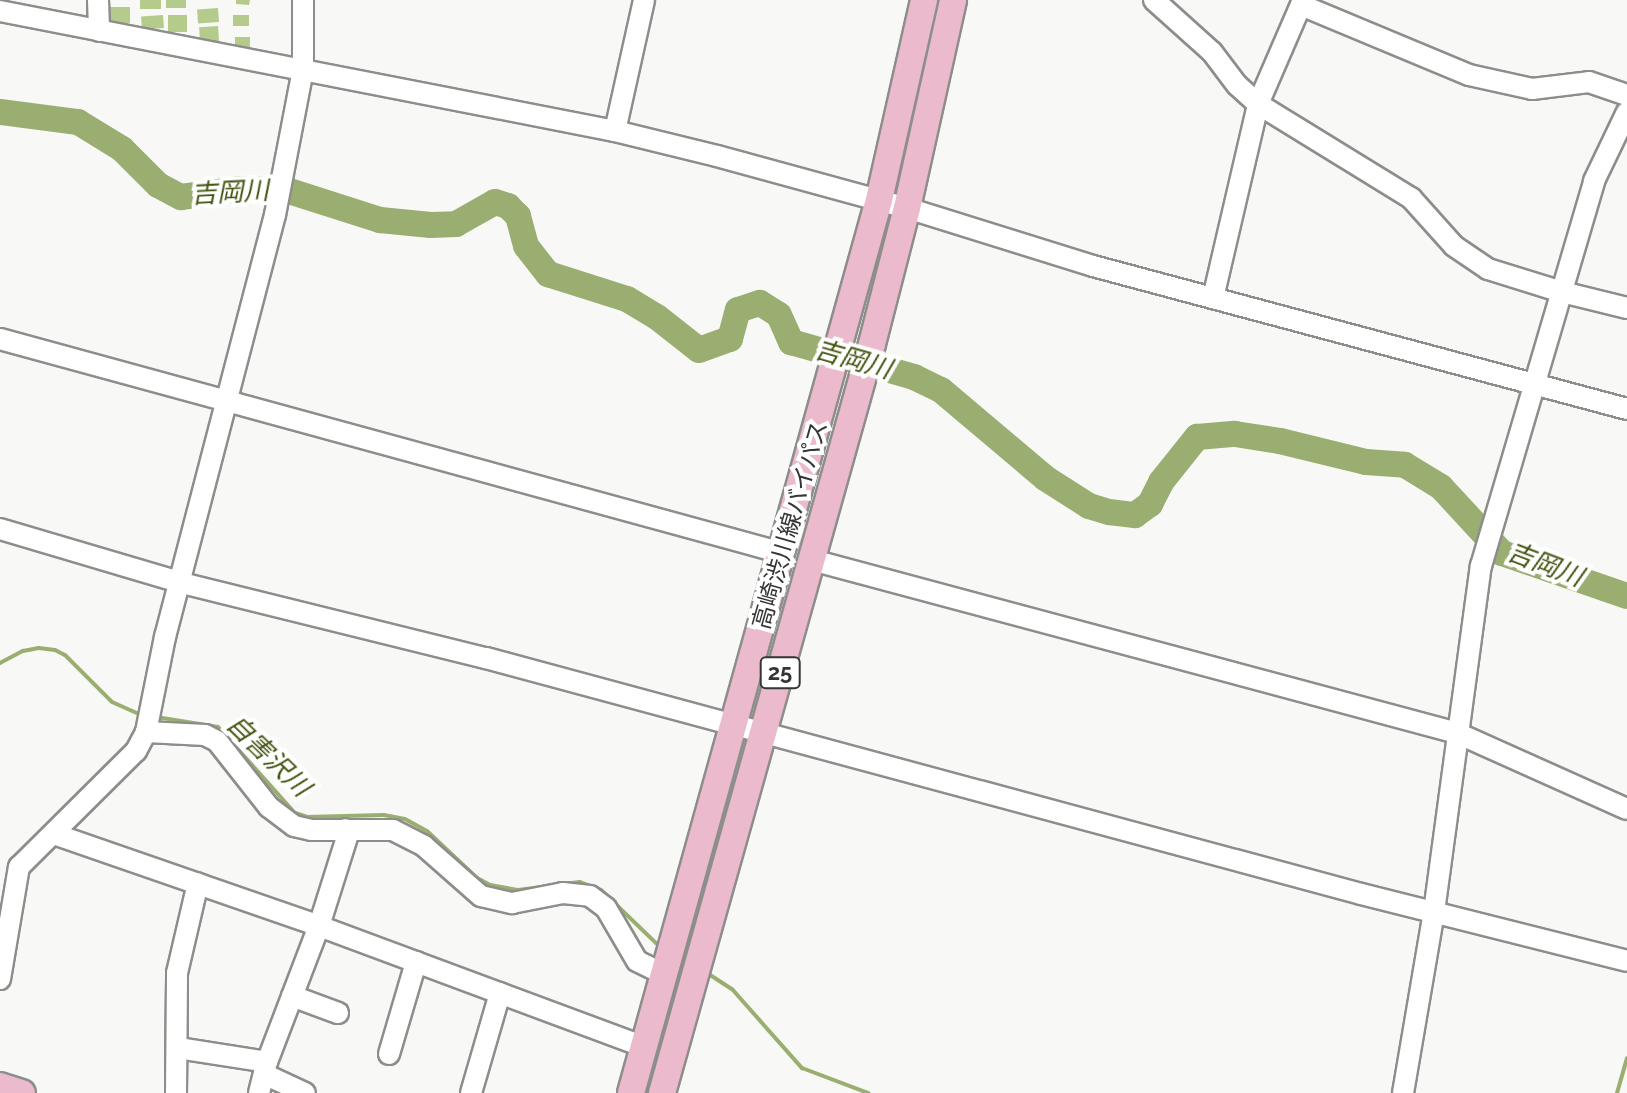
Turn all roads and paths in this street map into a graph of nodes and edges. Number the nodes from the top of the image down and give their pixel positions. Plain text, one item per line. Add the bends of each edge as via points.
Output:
1 (98, 0) edge
2 (303, 0) edge
3 (644, 0) edge
4 (924, 0) edge
5 (953, 0) edge
6 (1154, 0) edge
7 (1302, 2) edge
8 (0, 11) edge
9 (99, 31) junction
10 (303, 69) junction
11 (1627, 95) edge
12 (1258, 104) junction
13 (1627, 112) edge
14 (615, 131) junction
15 (879, 200) junction
16 (907, 208) junction
17 (1562, 292) junction
18 (1213, 298) junction
19 (1627, 308) edge
20 (0, 339) edge
21 (1537, 385) junction
22 (226, 402) junction
23 (1627, 409) edge
24 (0, 529) edge
25 (782, 553) junction
26 (812, 560) junction
27 (182, 583) junction
28 (148, 720) junction
29 (734, 725) junction
30 (763, 732) junction
31 (1457, 733) junction
32 (1627, 809) edge
33 (345, 829) junction
34 (54, 834) junction
35 (198, 883) junction
36 (1434, 912) junction
37 (319, 926) junction
38 (1627, 961) edge
39 (416, 962) junction
40 (666, 969) junction
41 (0, 979) edge
42 (500, 993) junction
43 (292, 996) junction
44 (338, 1013) dead end
45 (644, 1047) junction
46 (178, 1048) junction
47 (389, 1054) dead end
48 (263, 1076) edge
49 (0, 1086) edge
50 (22, 1093) edge
51 (176, 1093) edge
52 (305, 1093) edge
53 (471, 1093) edge
54 (631, 1093) edge
55 (662, 1093) edge
56 (1403, 1093) edge

1 - 9 street
2 - 10 street
3 - 14 street
4 - 15 main road, 高崎渋川線バイパス / 25
5 - 16 main road, 高崎渋川線バイパス / 25
6 - 12 street via 1212,52
7 - 11 street via 1469,75 1532,89 1589,82
7 - 12 street
8 - 9 street
9 - 10 street
10 - 14 street
10 - 22 street via 275,215
12 - 17 street via 1411,198 1454,246 1488,269
12 - 18 street
13 - 17 street via 1594,181
14 - 15 street
15 - 16 street
15 - 25 main road, 高崎渋川線バイパス / 25
16 - 18 street
16 - 26 main road, 高崎渋川線バイパス / 25
17 - 19 street
17 - 21 street
18 - 21 street
20 - 22 street
21 - 23 street
21 - 31 street via 1481,566
22 - 25 street
22 - 27 street
24 - 27 street
25 - 29 main road, 高崎渋川線バイパス / 25
26 - 30 main road, 高崎渋川線バイパス / 25
26 - 31 street
27 - 28 street
27 - 29 street
28 - 33 street via 217,741 269,807 294,826
28 - 34 street via 136,751
29 - 30 street
29 - 40 main road, 高崎渋川線バイパス / 25
30 - 36 street
30 - 55 main road, 高崎渋川線バイパス / 25
31 - 32 street
31 - 36 street
33 - 37 street via 347,837
33 - 40 street via 372,827 409,836 467,886 499,901 527,902 574,892 590,896 606,908 637,961
34 - 35 street
34 - 41 street via 19,867
35 - 37 street
35 - 46 street via 177,973
36 - 38 street
36 - 56 street
37 - 39 street
37 - 43 street
39 - 42 street
39 - 47 street
40 - 45 main road, 高崎渋川線バイパス / 25
42 - 45 street
42 - 53 street
43 - 44 street
43 - 48 street
45 - 54 main road, 高崎渋川線バイパス / 25
46 - 48 street
46 - 51 street
48 - 52 street
49 - 50 main road

